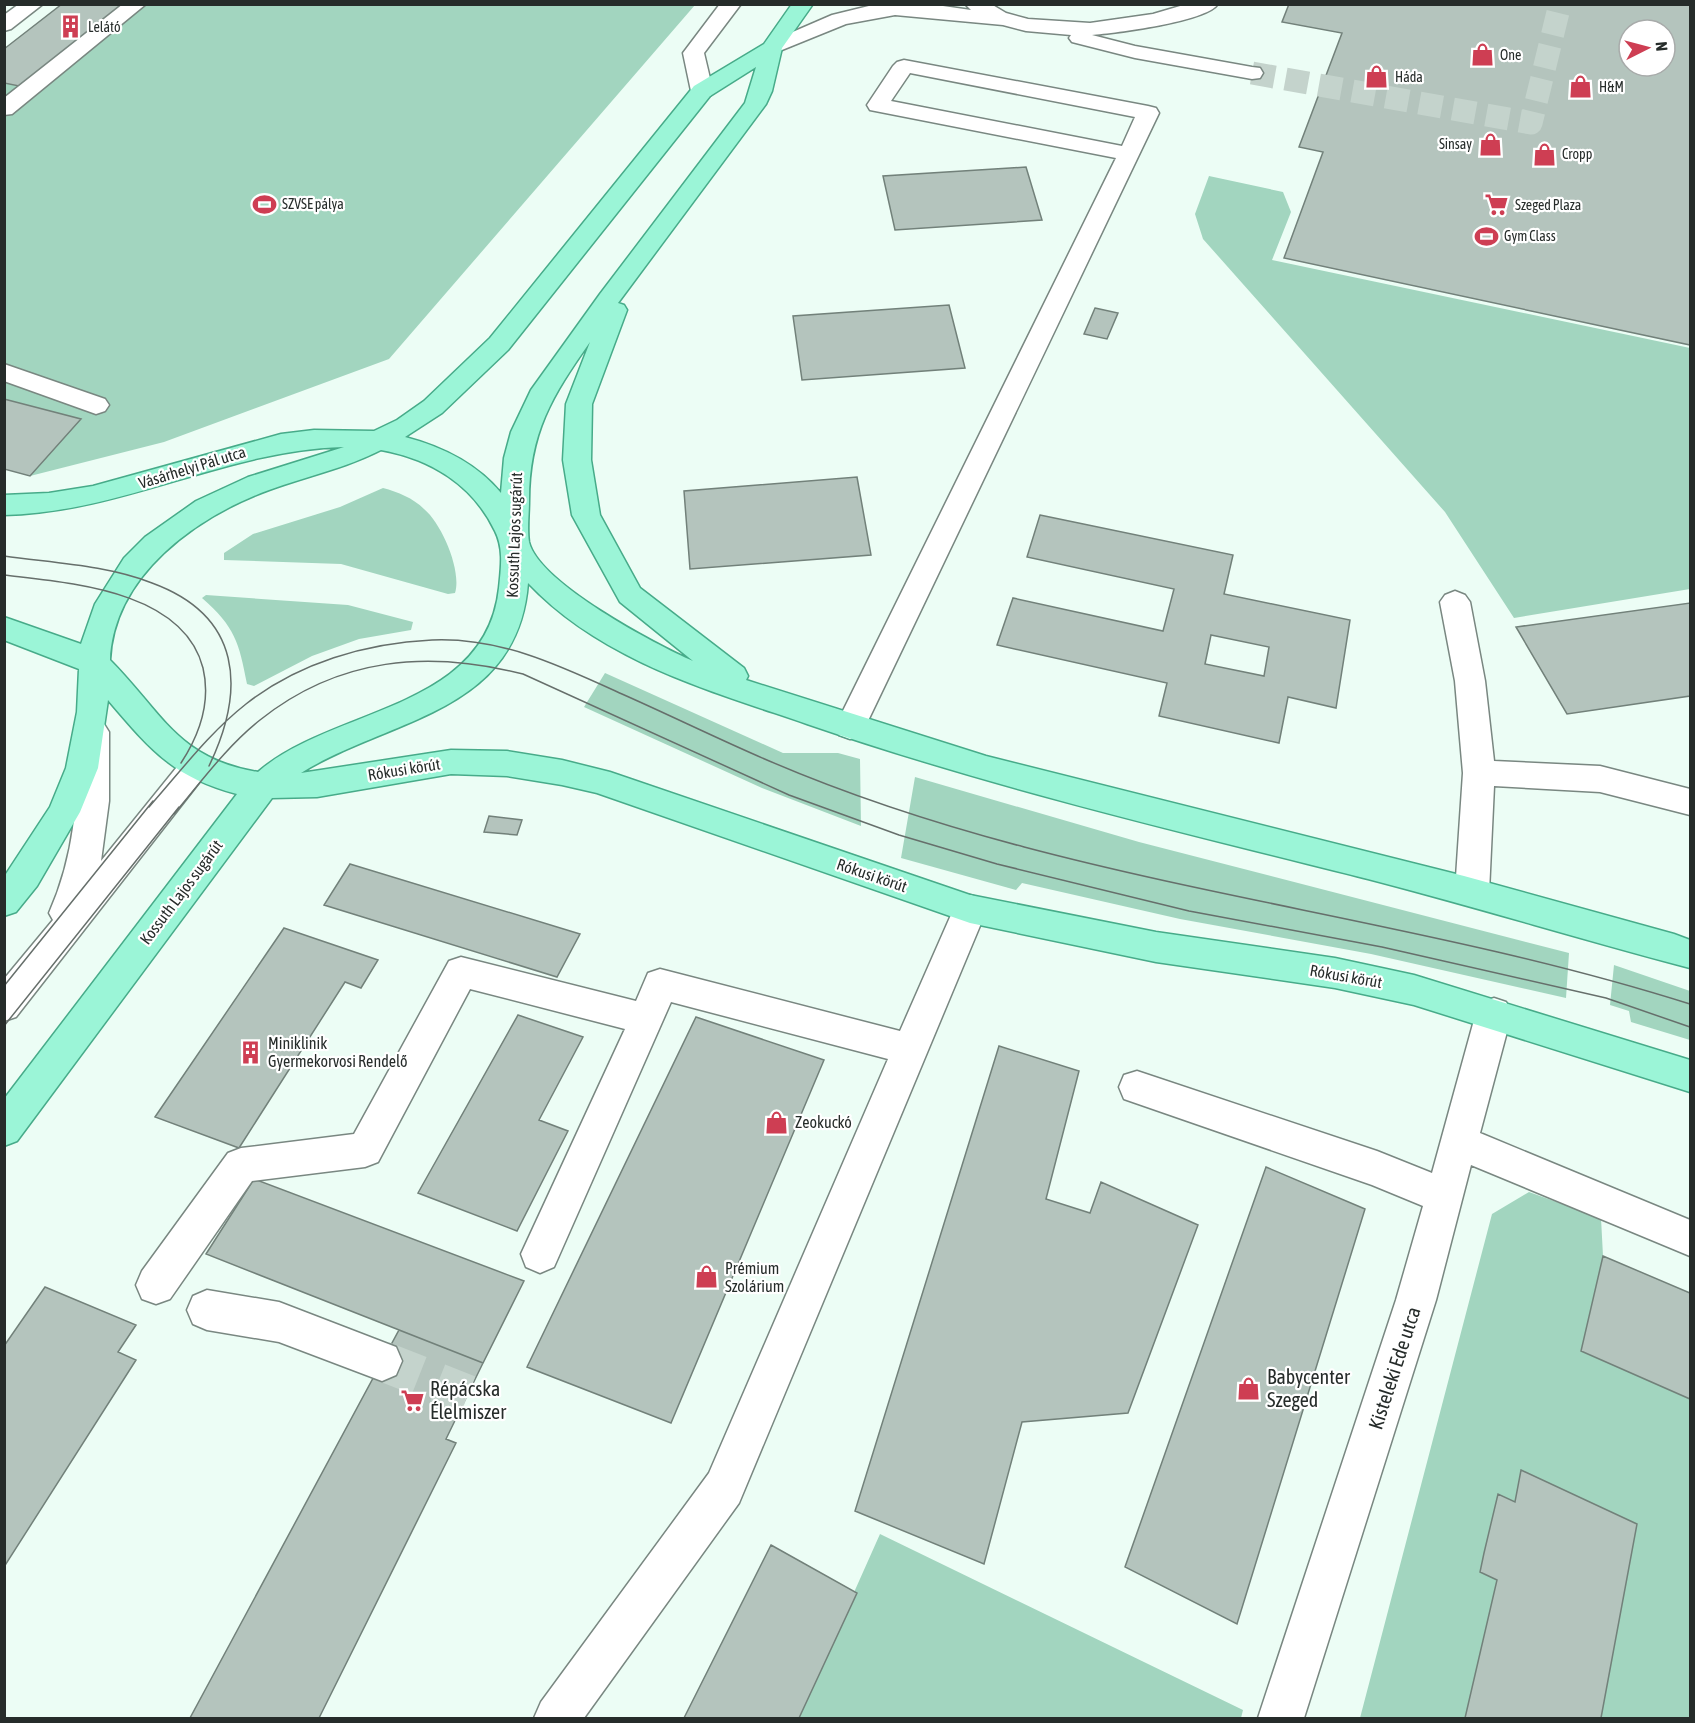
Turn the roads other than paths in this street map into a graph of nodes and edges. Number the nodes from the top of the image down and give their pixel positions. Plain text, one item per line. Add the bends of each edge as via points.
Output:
1 (33, 4) edge
2 (136, 4) edge
3 (731, 4) edge
4 (803, 4) edge
5 (975, 4) edge
6 (1208, 4) edge
7 (1004, 21) junction
8 (4, 25) edge
9 (1037, 27) junction
10 (772, 48) junction
11 (1252, 73) tunnel mouth
12 (702, 91) junction
13 (4, 109) edge
14 (1129, 154) junction
15 (631, 267) junction
16 (4, 372) edge
17 (96, 405) dead end
18 (381, 441) junction
19 (4, 505) edge
20 (513, 540) junction
21 (1455, 602) dead end
22 (4, 628) edge
23 (94, 663) junction
24 (754, 693) junction
25 (92, 712) junction
26 (850, 727) junction
27 (196, 766) junction
28 (1479, 773) junction
29 (262, 787) junction
30 (1690, 802) edge
31 (1472, 892) junction
32 (4, 902) edge
33 (970, 909) junction
34 (1690, 954) edge
35 (42, 958) junction
36 (4, 1006) edge
37 (1494, 1013) junction
38 (647, 1019) junction
39 (909, 1049) junction
40 (1690, 1076) edge
41 (1137, 1087) dead end
42 (4, 1129) edge
43 (1459, 1142) junction
44 (1443, 1196) junction
45 (1690, 1239) edge
46 (540, 1254) dead end
47 (156, 1285) dead end
48 (207, 1310) dead end
49 (382, 1361) tunnel mouth
50 (556, 1719) edge
51 (1281, 1719) edge

1 - 8 street
2 - 13 street
3 - 12 street via 693,53
4 - 10 main road, Kossuth Lajos sugárút
5 - 7 street
6 - 9 street via 1144,23
7 - 9 street
7 - 10 street via 935,11 882,10 832,22
9 - 11 street via 1135,52
10 - 12 main road, Kossuth Lajos sugárút
10 - 15 main road, Kossuth Lajos sugárút via 758,101
12 - 18 main road, Kossuth Lajos sugárút via 499,344 433,407
14 - 14 street via 1148,112 904,66 878,105
14 - 26 street
15 - 20 main road, Kossuth Lajos sugárút via 549,381 524,432 515,478
15 - 24 main road via 579,404 577,460 586,515 630,595
16 - 17 street
18 - 19 main road, Vásárhelyi Pál utca via 342,437 295,439 226,455 117,490 30,505
18 - 20 main road via 430,454 472,480 490,497
18 - 23 main road, Kossuth Lajos sugárút via 233,494 176,526 134,565 114,594 96,637
20 - 24 main road via 532,569 551,588 616,634 670,663
20 - 29 main road, Kossuth Lajos sugárút via 512,602 495,644 474,668 440,696 395,721 300,758
21 - 28 street via 1470,681
22 - 23 main road
23 - 25 main road, Kossuth Lajos sugárút
23 - 27 main road, Rókusi körút via 173,754
24 - 26 main road
25 - 32 main road, Kossuth Lajos sugárút via 82,768 64,812 25,876
25 - 35 street, Kossuth Lajos sugárút via 94,791 84,866 70,905
26 - 31 main road via 941,757 1125,806
27 - 29 main road, Rókusi körút
27 - 35 street, Kossuth Lajos sugárút
28 - 30 street via 1600,779
28 - 31 street
29 - 33 main road, Rókusi körút via 301,786 451,762 501,762 548,769 599,781
29 - 42 main road, Kossuth Lajos sugárút
31 - 34 main road
33 - 37 main road, Rókusi körút via 1156,947 1335,973
33 - 39 street
35 - 36 street, Kossuth Lajos sugárút
37 - 40 main road, Rókusi körút
37 - 43 street, Kisteleki Ede utca
38 - 39 street via 660,984
38 - 46 street
38 - 47 street via 461,972 365,1150 241,1165
39 - 50 street via 724,1488
41 - 44 street via 1377,1169
43 - 44 street, Kisteleki Ede utca
43 - 45 street
44 - 51 street, Kisteleki Ede utca via 1416,1300
48 - 49 street via 279,1322

